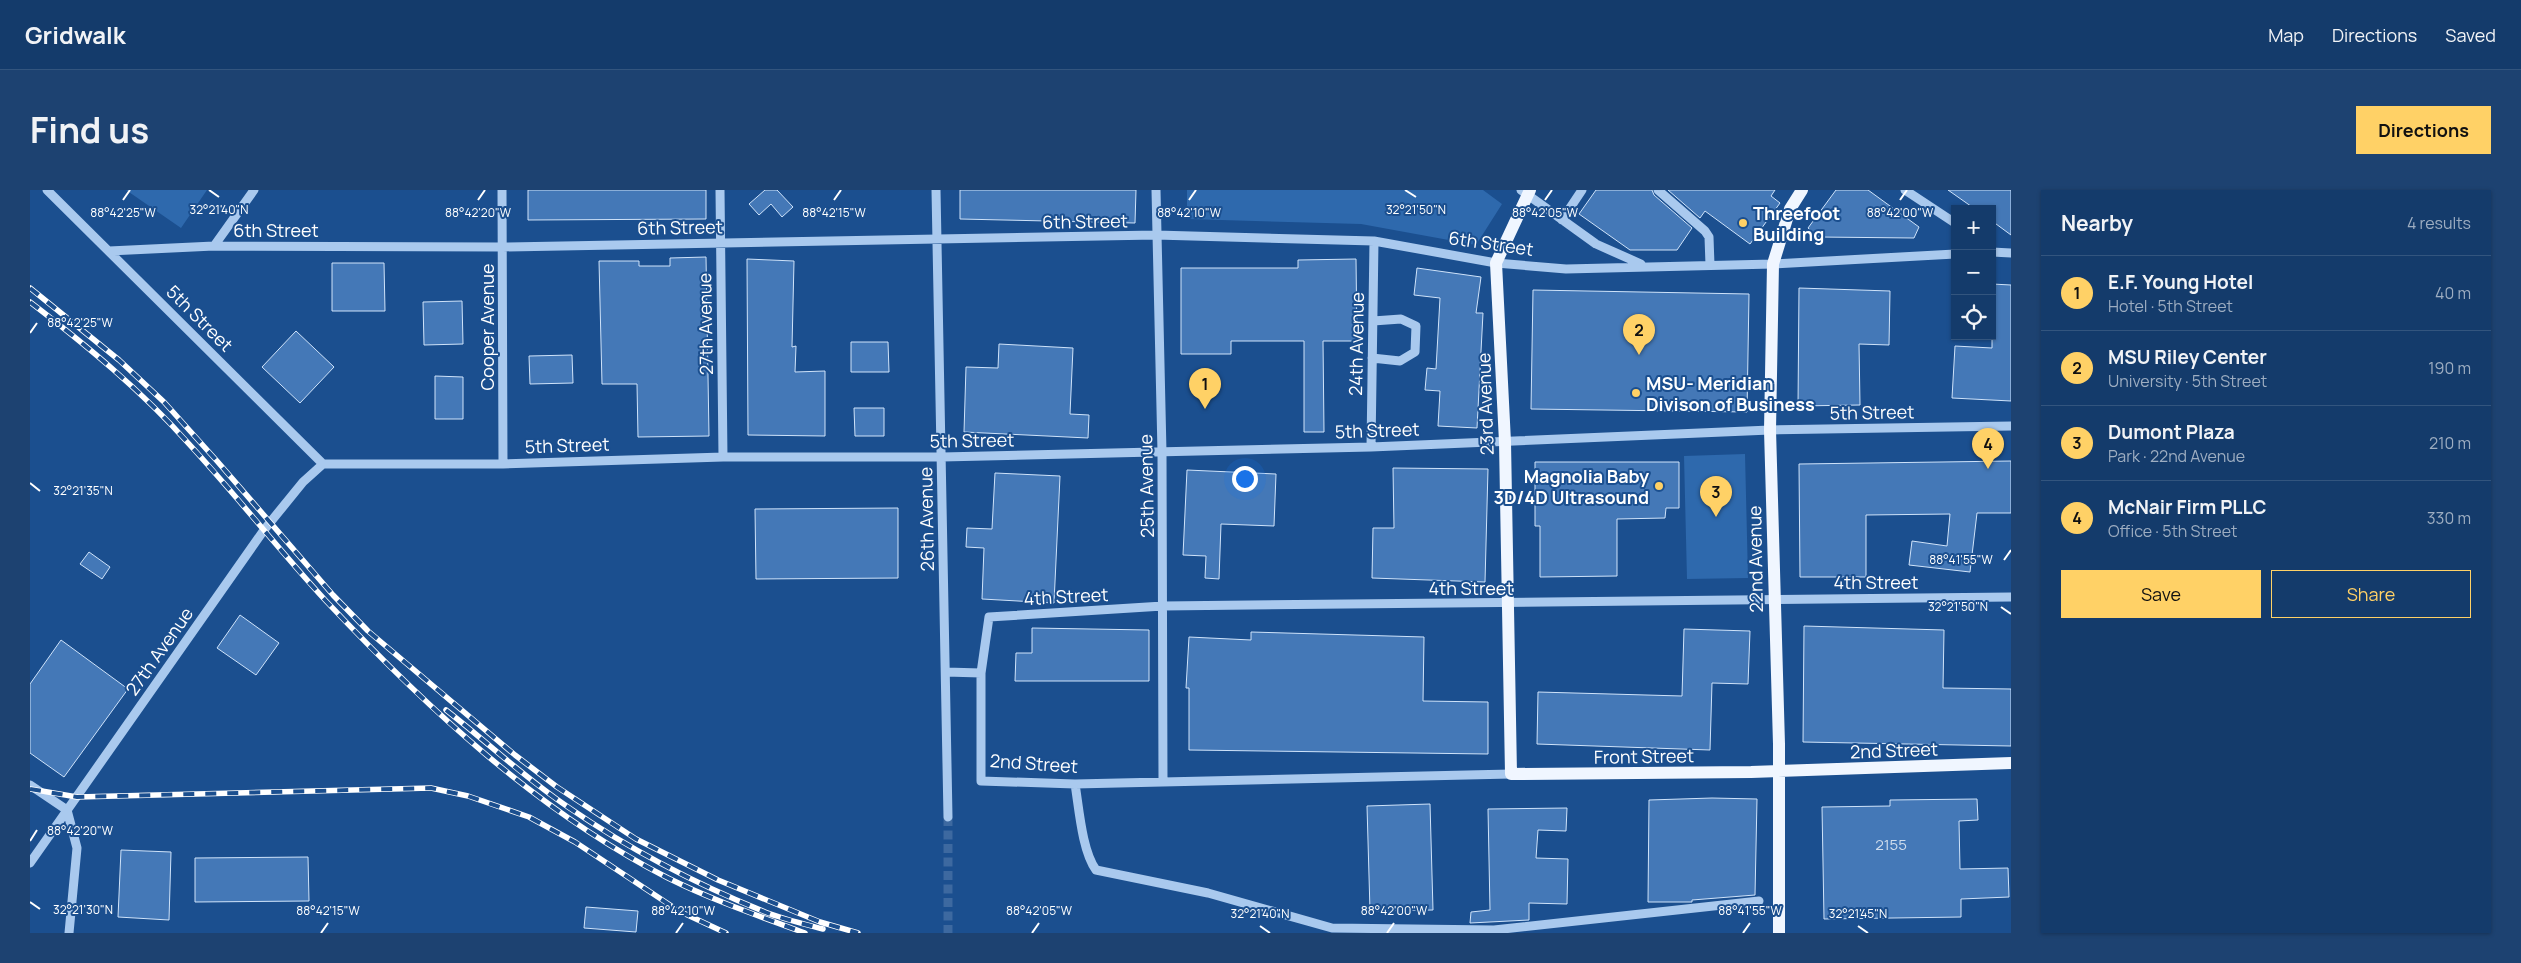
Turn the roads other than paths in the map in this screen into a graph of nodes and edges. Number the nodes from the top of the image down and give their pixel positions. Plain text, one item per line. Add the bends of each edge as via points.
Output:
1 (47, 190) edge
2 (254, 190) edge
3 (502, 190) edge
4 (720, 190) edge
5 (936, 190) edge
6 (1156, 190) edge
7 (1582, 190) edge
8 (1658, 190) edge
9 (1802, 190) edge
10 (1905, 190) edge
11 (1526, 191) edge
12 (1951, 219) edge
13 (1562, 220) junction
14 (1156, 235) junction
15 (936, 240) junction
16 (1374, 241) junction
17 (720, 242) junction
18 (214, 246) junction
19 (503, 247) junction
20 (1996, 250) edge
21 (109, 252) junction
22 (2011, 252) edge
23 (1951, 254) edge
24 (1496, 263) junction
25 (1772, 264) junction
26 (1710, 265) junction
27 (1644, 266) junction
28 (1373, 321) junction
29 (1372, 358) junction
30 (2011, 426) edge
31 (1770, 430) junction
32 (1505, 442) junction
33 (1370, 447) junction
34 (1162, 452) junction
35 (723, 457) junction
36 (942, 457) junction
37 (323, 464) junction
38 (503, 464) junction
39 (2011, 597) edge
40 (1774, 599) junction
41 (1507, 604) junction
42 (1163, 606) junction
43 (946, 672) junction
44 (981, 673) junction
45 (2011, 763) edge
46 (1779, 771) junction
47 (1511, 774) junction
48 (1164, 782) junction
49 (1075, 784) junction
50 (30, 785) edge
51 (67, 810) junction
52 (948, 817) tunnel mouth
53 (30, 863) edge
54 (1759, 901) dead end
55 (69, 933) edge
56 (1779, 933) edge

1 - 21 street, 5th Street
2 - 18 street
3 - 19 street, Cooper Avenue
4 - 17 street, 27th Avenue
5 - 15 street, 26th Avenue
6 - 14 street, 25th Avenue
7 - 13 street
8 - 26 street via 1705,231 1709,237
9 - 25 main road, 22nd Avenue via 1790,209
10 - 12 street
11 - 13 street
11 - 24 main road, 23rd Avenue
13 - 27 street via 1596,244
14 - 15 street, 6th Street
14 - 16 street, 6th Street
14 - 34 street, 25th Avenue
15 - 17 street, 6th Street
15 - 36 street, 26th Avenue
16 - 24 street, 6th Street
16 - 28 street, 24th Avenue
17 - 19 street, 6th Street
17 - 35 street, 27th Avenue
18 - 19 street, 6th Street
18 - 21 street, 6th Street
19 - 38 street, Cooper Avenue
20 - 22 street
21 - 37 street, 5th Street
23 - 25 street, 6th Street
24 - 27 street, 6th Street via 1566,269
24 - 32 main road, 23rd Avenue
25 - 26 street, 6th Street
25 - 31 main road, 22nd Avenue
26 - 27 street, 6th Street
28 - 29 street, 24th Avenue
28 - 29 street via 1401,319 1416,326 1415,352 1400,361
29 - 33 street, 24th Avenue
30 - 31 street, 5th Street
31 - 32 street, 5th Street
31 - 40 main road, 22nd Avenue
32 - 33 street, 5th Street
32 - 41 main road, 23rd Avenue
33 - 34 street, 5th Street
34 - 36 street, 5th Street
34 - 42 street, 25th Avenue
35 - 36 street, 5th Street
35 - 38 street, 5th Street
36 - 43 street, 26th Avenue
37 - 38 street, 5th Street
37 - 51 street, 27th Avenue via 303,482 264,530
39 - 40 street, 4th Street
40 - 41 street, 4th Street
40 - 46 main road, 22nd Avenue
41 - 42 street, 4th Street
41 - 47 main road, 23rd Avenue
42 - 44 street, 4th Street via 988,617
42 - 48 street, 25th Avenue
43 - 44 street
43 - 52 street, 26th Avenue
44 - 49 street, 2nd Street via 982,781
45 - 46 main road, 2nd Street
46 - 47 main road, Front Street
46 - 56 main road, 22nd Avenue
47 - 48 street, 2nd Street
48 - 49 street, 2nd Street
49 - 54 street via 1083,829 1096,870 1208,893 1332,928 1494,930
50 - 51 street
51 - 53 street, 27th Avenue
51 - 55 street via 77,848

